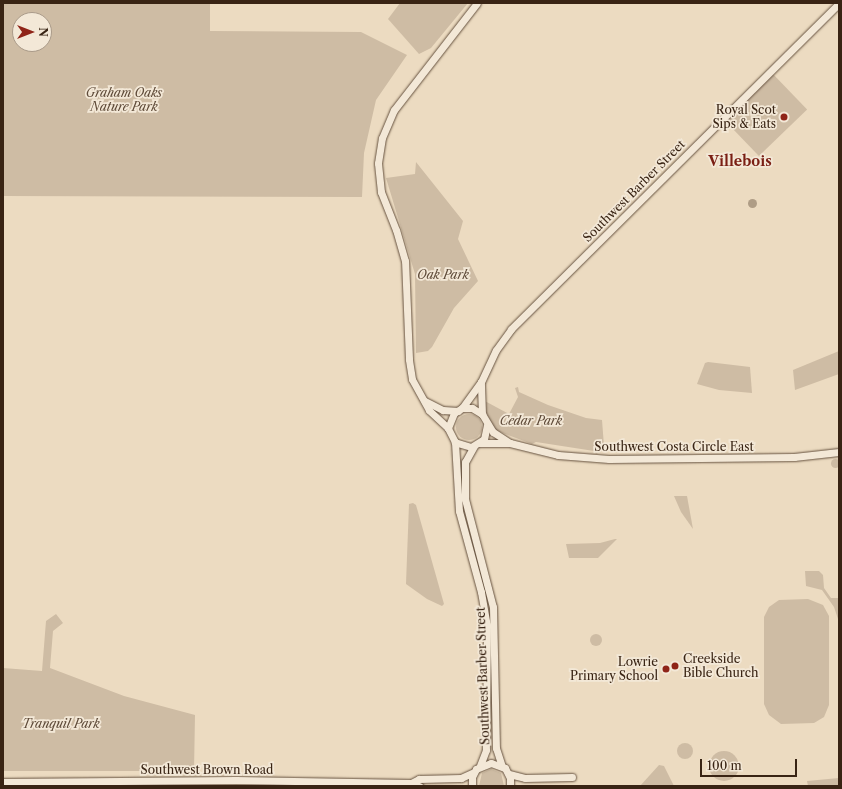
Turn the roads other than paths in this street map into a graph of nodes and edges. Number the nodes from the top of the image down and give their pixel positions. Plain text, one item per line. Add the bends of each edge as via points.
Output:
1 (477, 3) edge
2 (839, 3) edge
3 (481, 382) junction
4 (425, 402) junction
5 (460, 409) junction
6 (482, 414) junction
7 (487, 425) junction
8 (448, 428) junction
9 (455, 442) junction
10 (510, 443) junction
11 (477, 444) junction
12 (839, 452) edge
13 (480, 766) junction
14 (502, 766) junction
15 (474, 772) junction
16 (509, 774) junction
17 (572, 778) dead end
18 (3, 782) edge
19 (411, 783) junction
20 (419, 786) edge
21 (472, 786) edge
22 (510, 786) edge

1 - 4 street via 394,110 382,138 378,163 381,192 405,261 409,368 415,386
2 - 3 street, Southwest Barber Street via 511,329 494,354
3 - 5 street
3 - 6 street, Southwest Barber Street
4 - 5 street via 443,410
4 - 8 street via 429,410
5 - 6 street via 475,409
5 - 8 street via 450,420
6 - 7 street
7 - 10 street, Southwest Costa Circle East
7 - 11 street via 485,436
8 - 9 street
9 - 11 street via 464,446
9 - 13 street, Southwest Barber Street via 459,511 481,592 487,625 486,750
10 - 11 street, Southwest Costa Circle East
10 - 12 street, Southwest Costa Circle East via 558,454 609,459 794,457
11 - 14 street, Southwest Barber Street via 465,462 465,499 494,612 496,741
13 - 14 street, Southwest Barber Street via 491,763
13 - 15 street, Southwest Barber Street
14 - 16 street, Southwest Barber Street
15 - 19 street, Southwest Brown Road via 461,778 418,779
15 - 21 street
16 - 17 street via 525,778
16 - 22 street
18 - 19 street, Southwest Brown Road via 236,780
19 - 20 street, Southwest Brown Road

